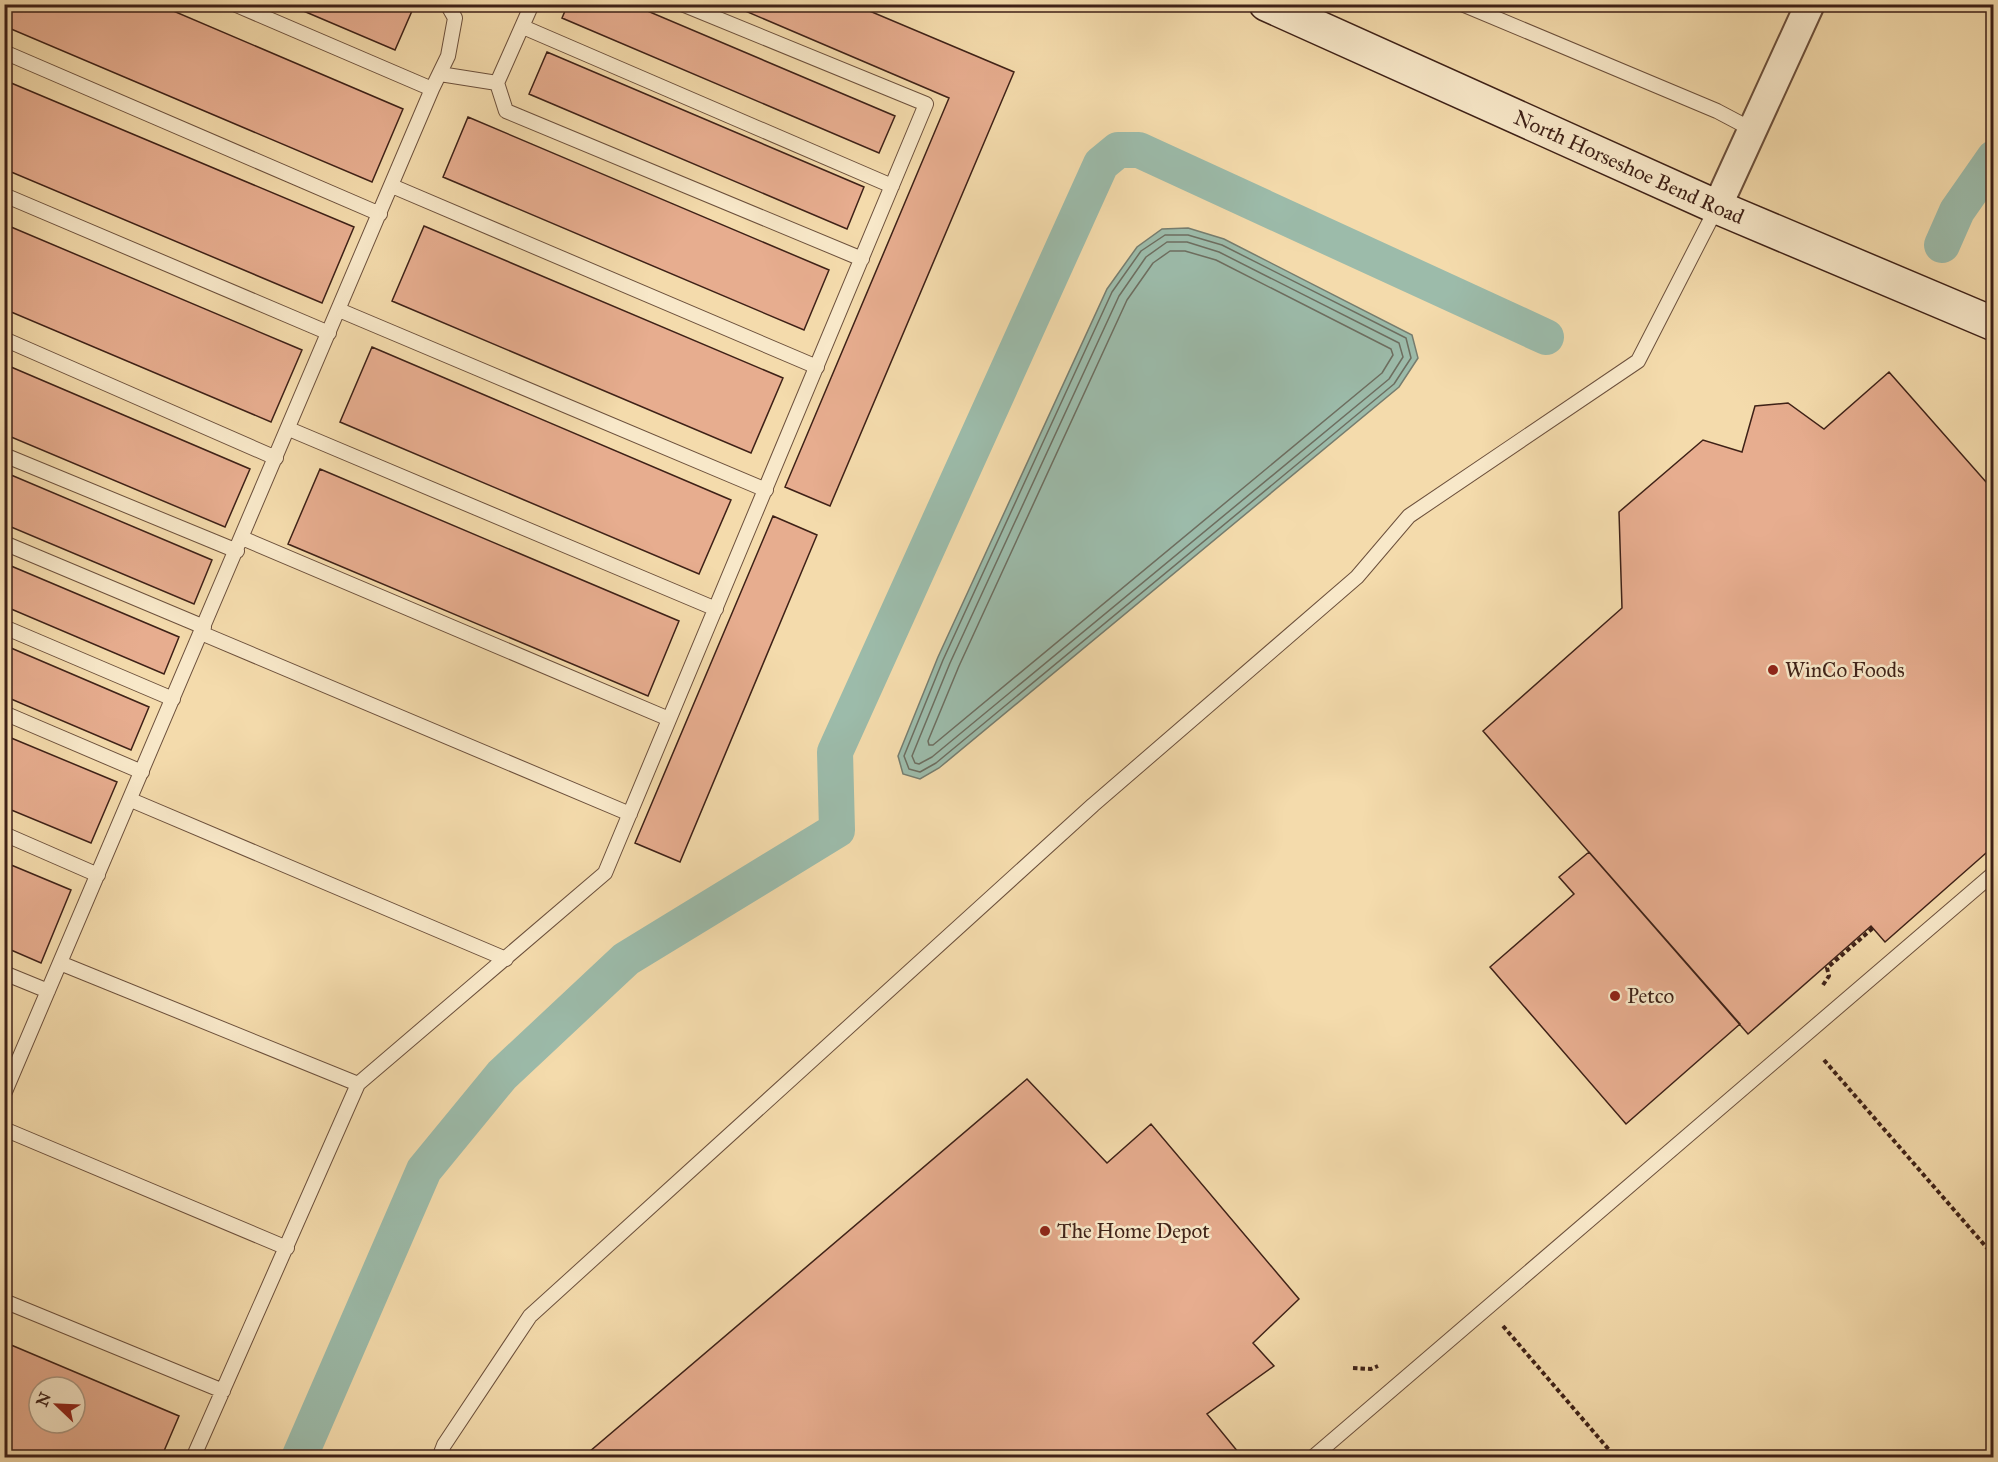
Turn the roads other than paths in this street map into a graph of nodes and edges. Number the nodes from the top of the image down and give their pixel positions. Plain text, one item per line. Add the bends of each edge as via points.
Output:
1 (234, 4) edge
2 (447, 4) edge
3 (532, 4) edge
4 (682, 4) edge
5 (1266, 4) edge
6 (1462, 4) edge
7 (1810, 4) edge
8 (523, 27) junction
9 (4, 52) edge
10 (440, 74) junction
11 (497, 83) junction
12 (432, 89) junction
13 (1753, 130) junction
14 (392, 186) junction
15 (892, 186) junction
16 (4, 195) edge
17 (1717, 207) junction
18 (380, 214) junction
19 (862, 260) junction
20 (339, 310) junction
21 (1994, 324) edge
22 (329, 333) junction
23 (4, 339) edge
24 (817, 366) junction
25 (289, 429) junction
26 (4, 455) edge
27 (276, 458) junction
28 (766, 490) junction
29 (242, 538) junction
30 (4, 543) edge
31 (237, 552) junction
32 (716, 609) junction
33 (4, 627) edge
34 (203, 630) junction
35 (173, 699) junction
36 (4, 713) edge
37 (669, 719) junction
38 (142, 772) junction
39 (131, 800) junction
40 (630, 814) junction
41 (4, 834) edge
42 (1994, 873) edge
43 (98, 875) junction
44 (506, 959) junction
45 (60, 963) junction
46 (4, 973) edge
47 (48, 992) junction
48 (358, 1084) junction
49 (4, 1094) edge
50 (4, 1128) edge
51 (287, 1248) junction
52 (4, 1301) edge
53 (223, 1391) junction
54 (193, 1458) edge
55 (439, 1458) edge
56 (1312, 1458) edge

1 - 12 lane
2 - 10 lane via 455,18 448,56
3 - 8 lane
4 - 15 lane via 926,104
5 - 17 street, North Horseshoe Bend Road
6 - 13 lane via 1717,111
7 - 13 street
8 - 11 lane
8 - 15 lane
9 - 18 lane
10 - 11 lane
10 - 12 lane
11 - 19 lane via 506,111
12 - 14 lane
13 - 17 street
14 - 18 lane
14 - 24 lane
15 - 19 lane
16 - 22 lane
17 - 21 street, North Horseshoe Bend Road
17 - 55 lane via 1638,361 1409,516 1357,577 1092,805 530,1316
18 - 20 lane
19 - 24 lane
20 - 22 lane
20 - 28 lane
22 - 25 lane
23 - 27 lane
24 - 28 lane
25 - 27 lane
25 - 32 lane
26 - 31 lane
27 - 29 lane
28 - 32 lane
29 - 31 lane
29 - 37 lane
30 - 34 lane
31 - 34 lane
32 - 37 lane
33 - 35 lane
34 - 35 lane
34 - 40 lane
35 - 38 lane
36 - 38 lane
37 - 40 lane
38 - 39 lane
39 - 43 lane
39 - 44 lane
40 - 44 lane via 605,873
41 - 43 lane
42 - 56 lane
43 - 45 lane
44 - 48 lane
45 - 47 lane
45 - 48 lane
46 - 47 lane
47 - 49 lane
48 - 51 lane
50 - 51 lane
51 - 53 lane
52 - 53 lane
53 - 54 lane

